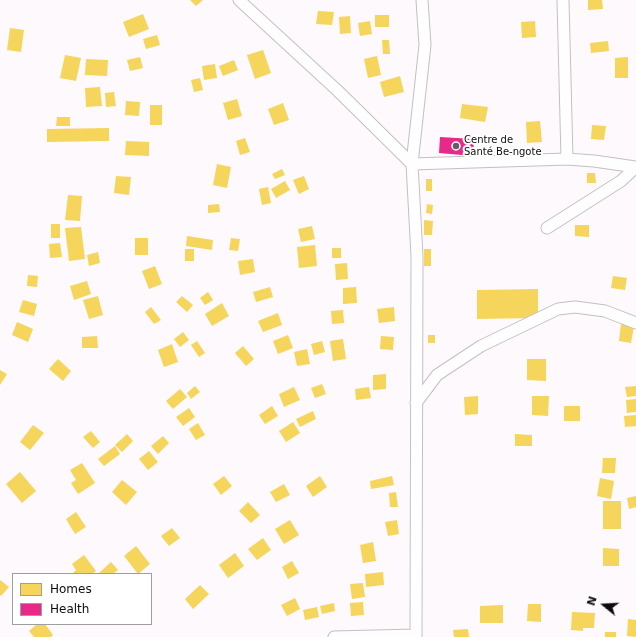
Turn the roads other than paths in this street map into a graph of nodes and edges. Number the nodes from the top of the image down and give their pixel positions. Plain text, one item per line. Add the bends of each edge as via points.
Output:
1 (239, 0) edge
2 (422, 0) edge
3 (563, 0) edge
4 (567, 159) junction
5 (412, 164) junction
6 (636, 167) edge
7 (547, 228) dead end
8 (636, 323) edge
9 (416, 403) junction
10 (416, 636) edge
11 (334, 637) edge

1 - 5 street via 338,91
2 - 5 street via 425,45
3 - 4 street
4 - 5 street
4 - 6 street
5 - 9 street via 417,256
6 - 7 street via 621,181
8 - 9 street via 605,311 575,307 558,309 481,346 437,375
9 - 10 street
10 - 11 street

